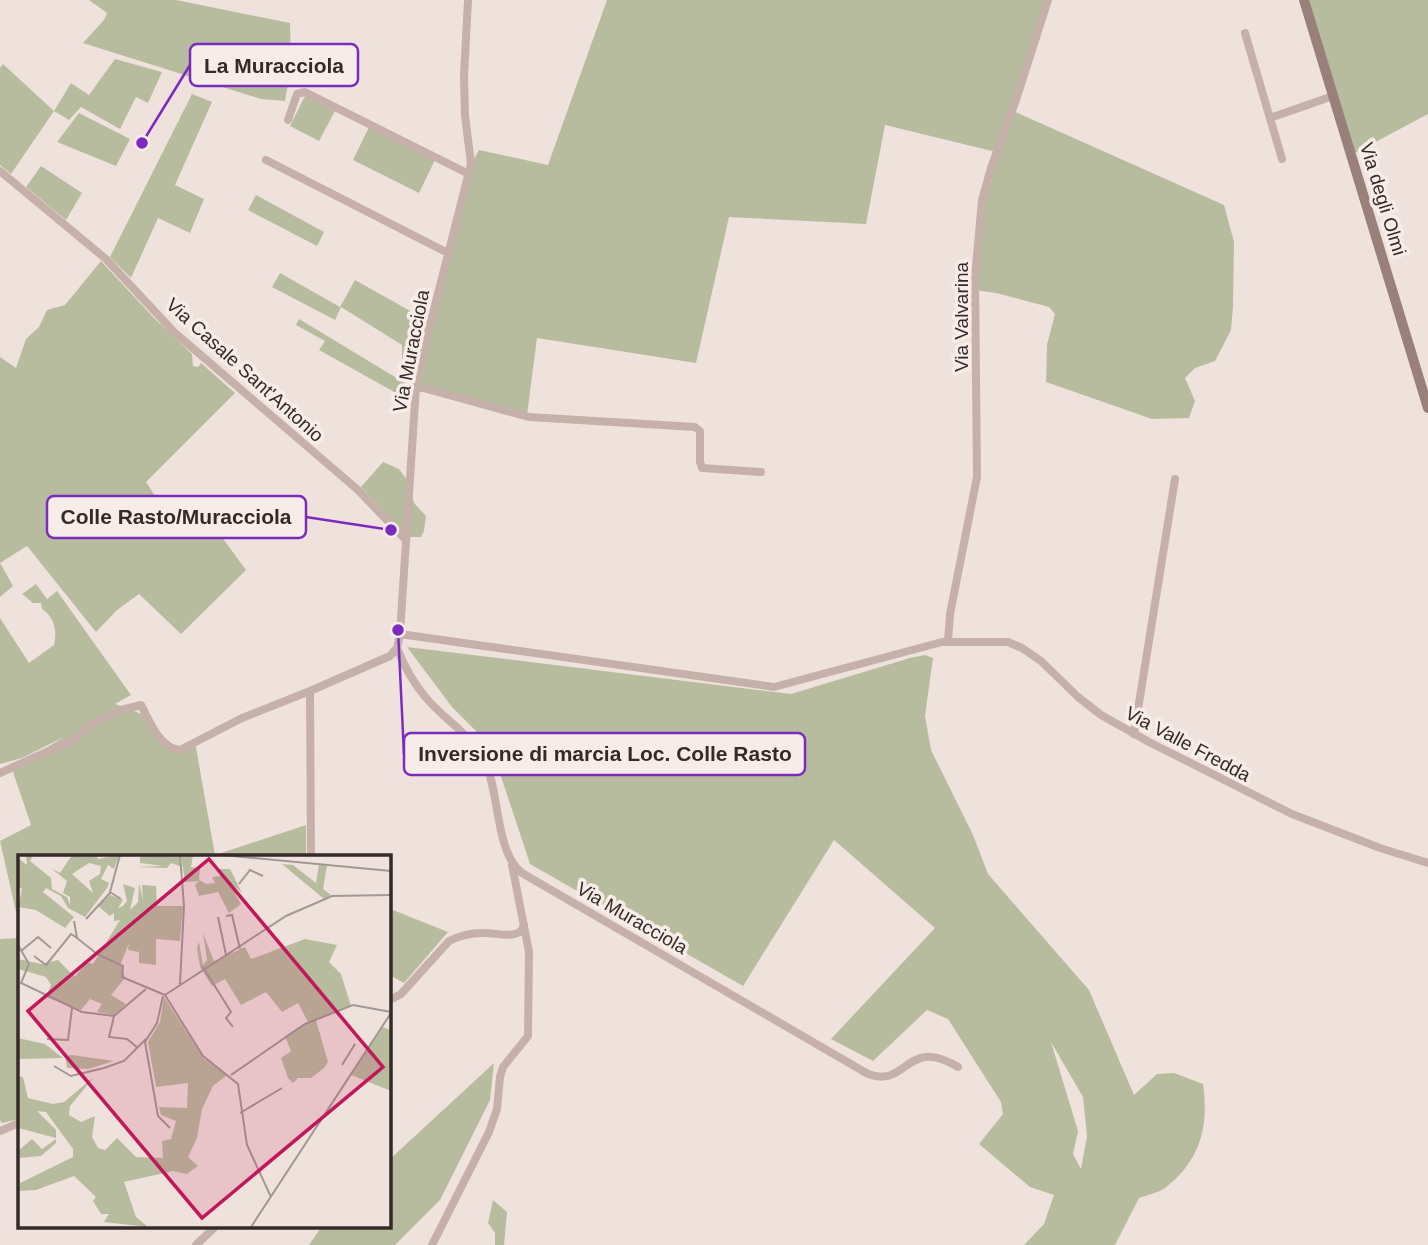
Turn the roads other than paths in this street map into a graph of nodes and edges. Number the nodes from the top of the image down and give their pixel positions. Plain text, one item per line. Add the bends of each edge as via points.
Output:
1 (468, 0) edge
2 (1048, 0) edge
3 (1304, 0) edge
4 (1245, 33) dead end
5 (1333, 96) junction
6 (1270, 118) junction
7 (288, 120) dead end
8 (1282, 159) dead end
9 (266, 160) dead end
10 (0, 171) edge
11 (469, 173) junction
12 (448, 253) junction
13 (416, 386) junction
14 (1428, 408) edge
15 (761, 472) dead end
16 (1175, 479) dead end
17 (405, 539) junction
18 (400, 634) junction
19 (948, 642) junction
20 (397, 648) junction
21 (310, 691) junction
22 (1134, 734) junction
23 (0, 773) edge
24 (311, 855) edge
25 (512, 862) junction
26 (1428, 863) edge
27 (524, 924) junction
28 (390, 1000) edge
29 (958, 1067) dead end
30 (18, 1123) edge
31 (0, 1131) edge
32 (214, 1228) edge
33 (197, 1245) edge
34 (432, 1245) edge

1 - 11 street, Via Muracciola via 464,76
2 - 19 street, Via Valvarina via 983,196 975,277 977,477
3 - 5 street, Via degli Olmi
4 - 6 street
5 - 6 street
5 - 14 street, Via degli Olmi
6 - 8 street
7 - 11 street via 297,94 305,92
9 - 12 street
10 - 17 street, Via Casale Sant'Antonio via 106,259 174,332 358,490
11 - 12 street, Via Muracciola
12 - 13 street, Via Muracciola
13 - 15 street via 529,417 693,426 700,431 702,468
13 - 17 street, Via Muracciola
16 - 22 street
17 - 18 street, Via Muracciola
18 - 19 street, Via Valle Fredda via 774,687
18 - 20 street, Via Muracciola
19 - 22 street, Via Valle Fredda via 1015,644 1096,711
20 - 21 street via 390,656
20 - 25 street via 419,689 485,761
21 - 23 street via 242,718 180,750 164,744 141,705 121,710 90,725 75,739
21 - 24 street
22 - 26 street, Via Valle Fredda via 1292,814
25 - 27 street
25 - 29 street, Via Muracciola via 522,873 868,1074 890,1077 925,1056
27 - 28 street via 515,936 483,933 456,937
27 - 34 street via 530,952 528,1036 503,1067 489,1132
30 - 31 street
32 - 33 street

